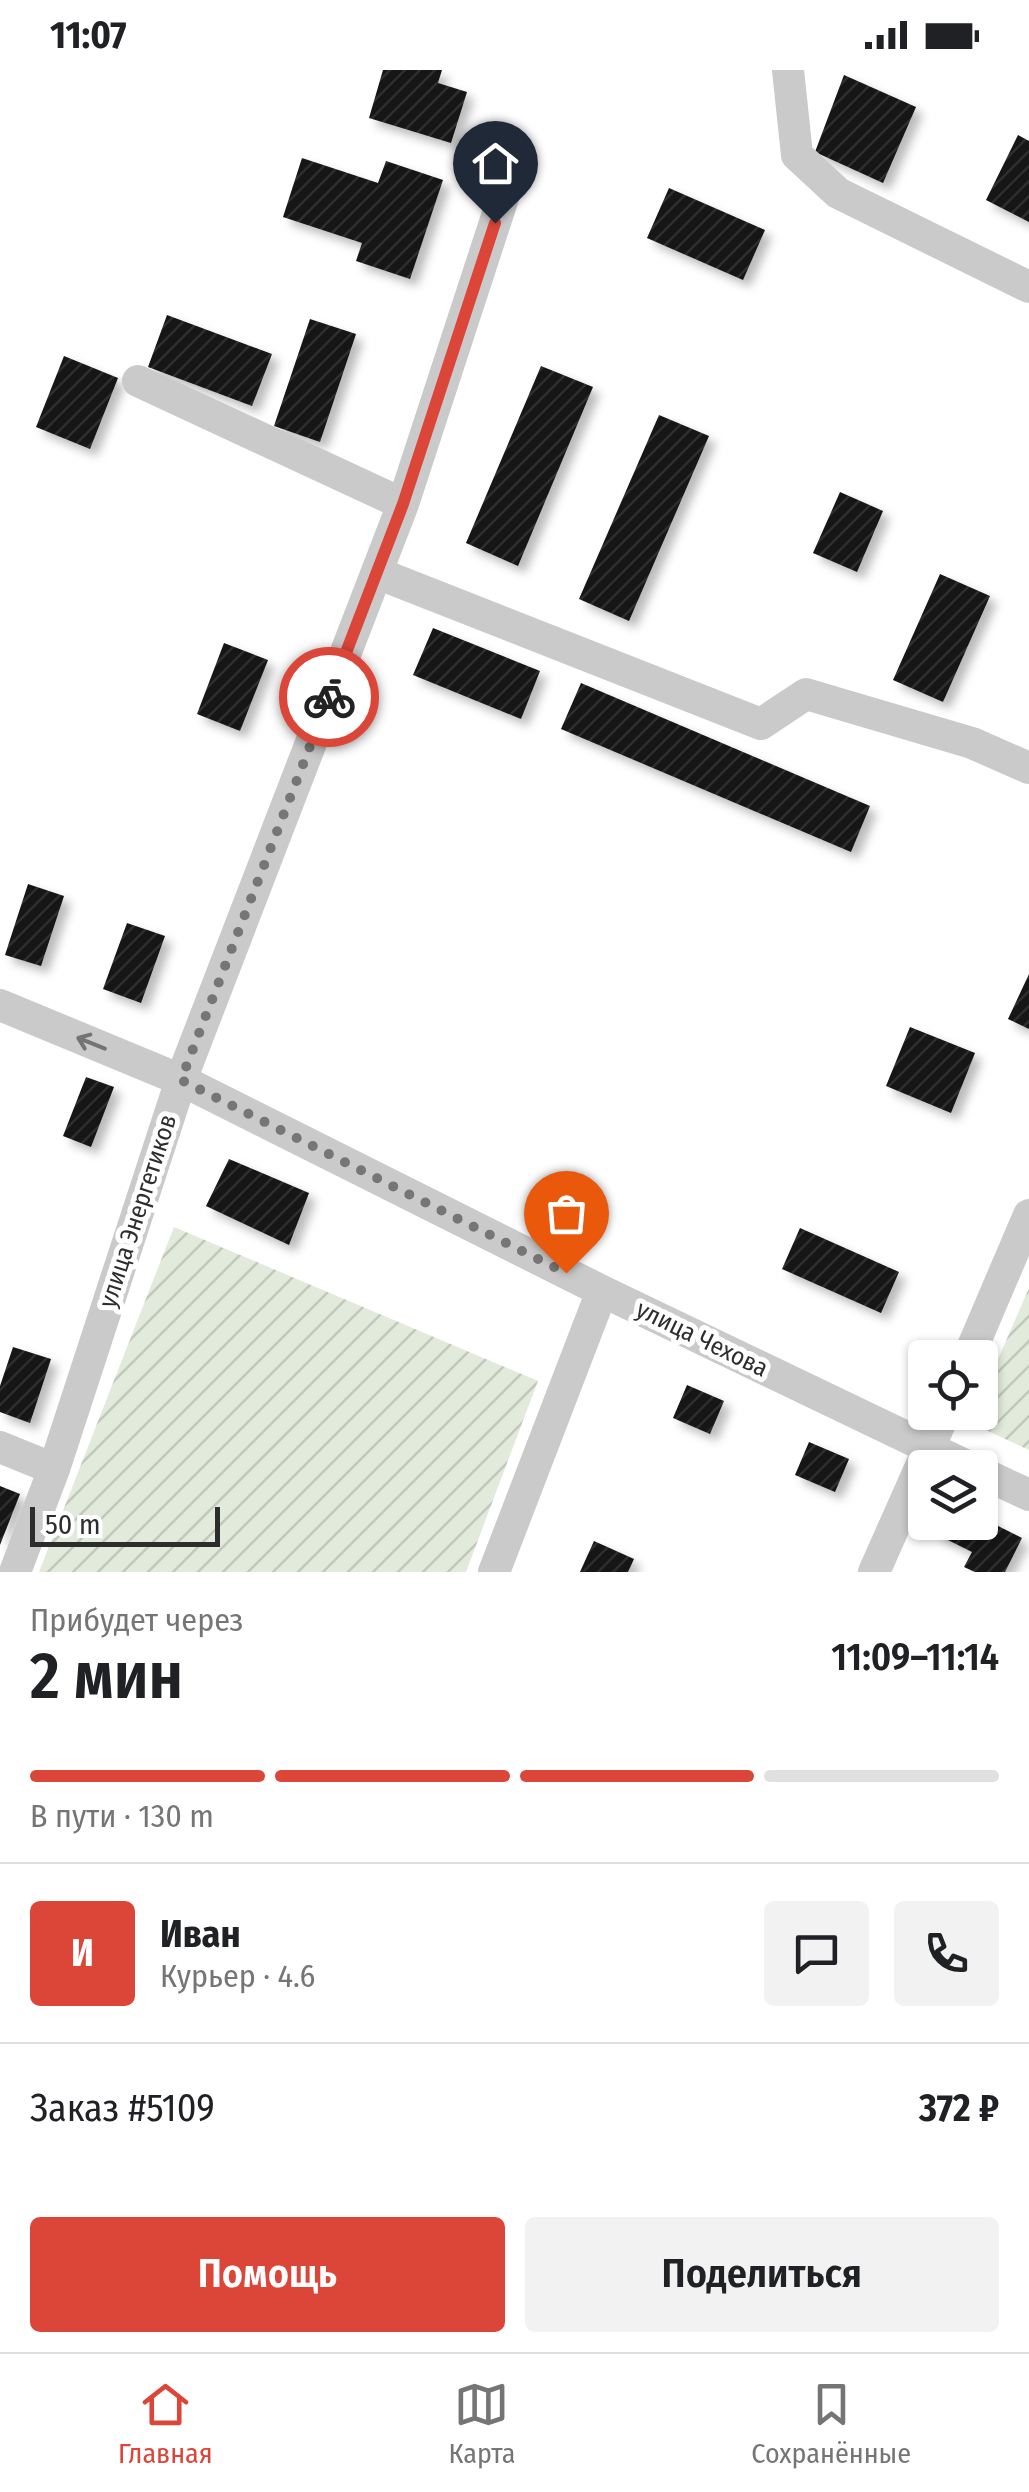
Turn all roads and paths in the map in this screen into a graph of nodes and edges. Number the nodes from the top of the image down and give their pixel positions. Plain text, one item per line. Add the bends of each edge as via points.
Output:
1 (788, 70) edge
2 (518, 152) dead end
3 (1029, 287) edge
4 (138, 381) dead end
5 (403, 504) junction
6 (377, 573) junction
7 (1029, 768) edge
8 (0, 1005) edge
9 (181, 1080) junction
10 (1029, 1215) edge
11 (602, 1290) junction
12 (976, 1340) edge
13 (938, 1430) edge
14 (0, 1447) edge
15 (930, 1448) junction
16 (934, 1450) edge
17 (54, 1469) junction
18 (998, 1480) edge
19 (1029, 1495) edge
20 (15, 1572) edge
21 (494, 1572) edge
22 (874, 1572) edge

1 - 3 street via 797,154 838,193
2 - 5 street, улица Энергетиков
4 - 5 street
5 - 6 street, улица Энергетиков
6 - 7 street via 762,724 806,694 972,743
6 - 9 street, улица Энергетиков
9 -> 8 street, улица Чехова
9 - 11 street, улица Чехова
9 - 17 street, улица Энергетиков
10 - 12 street
11 - 15 street, улица Чехова
11 - 21 street
13 - 15 street
14 - 17 street
15 - 16 street, улица Чехова
15 - 22 street
17 - 20 street, улица Энергетиков
18 - 19 street

